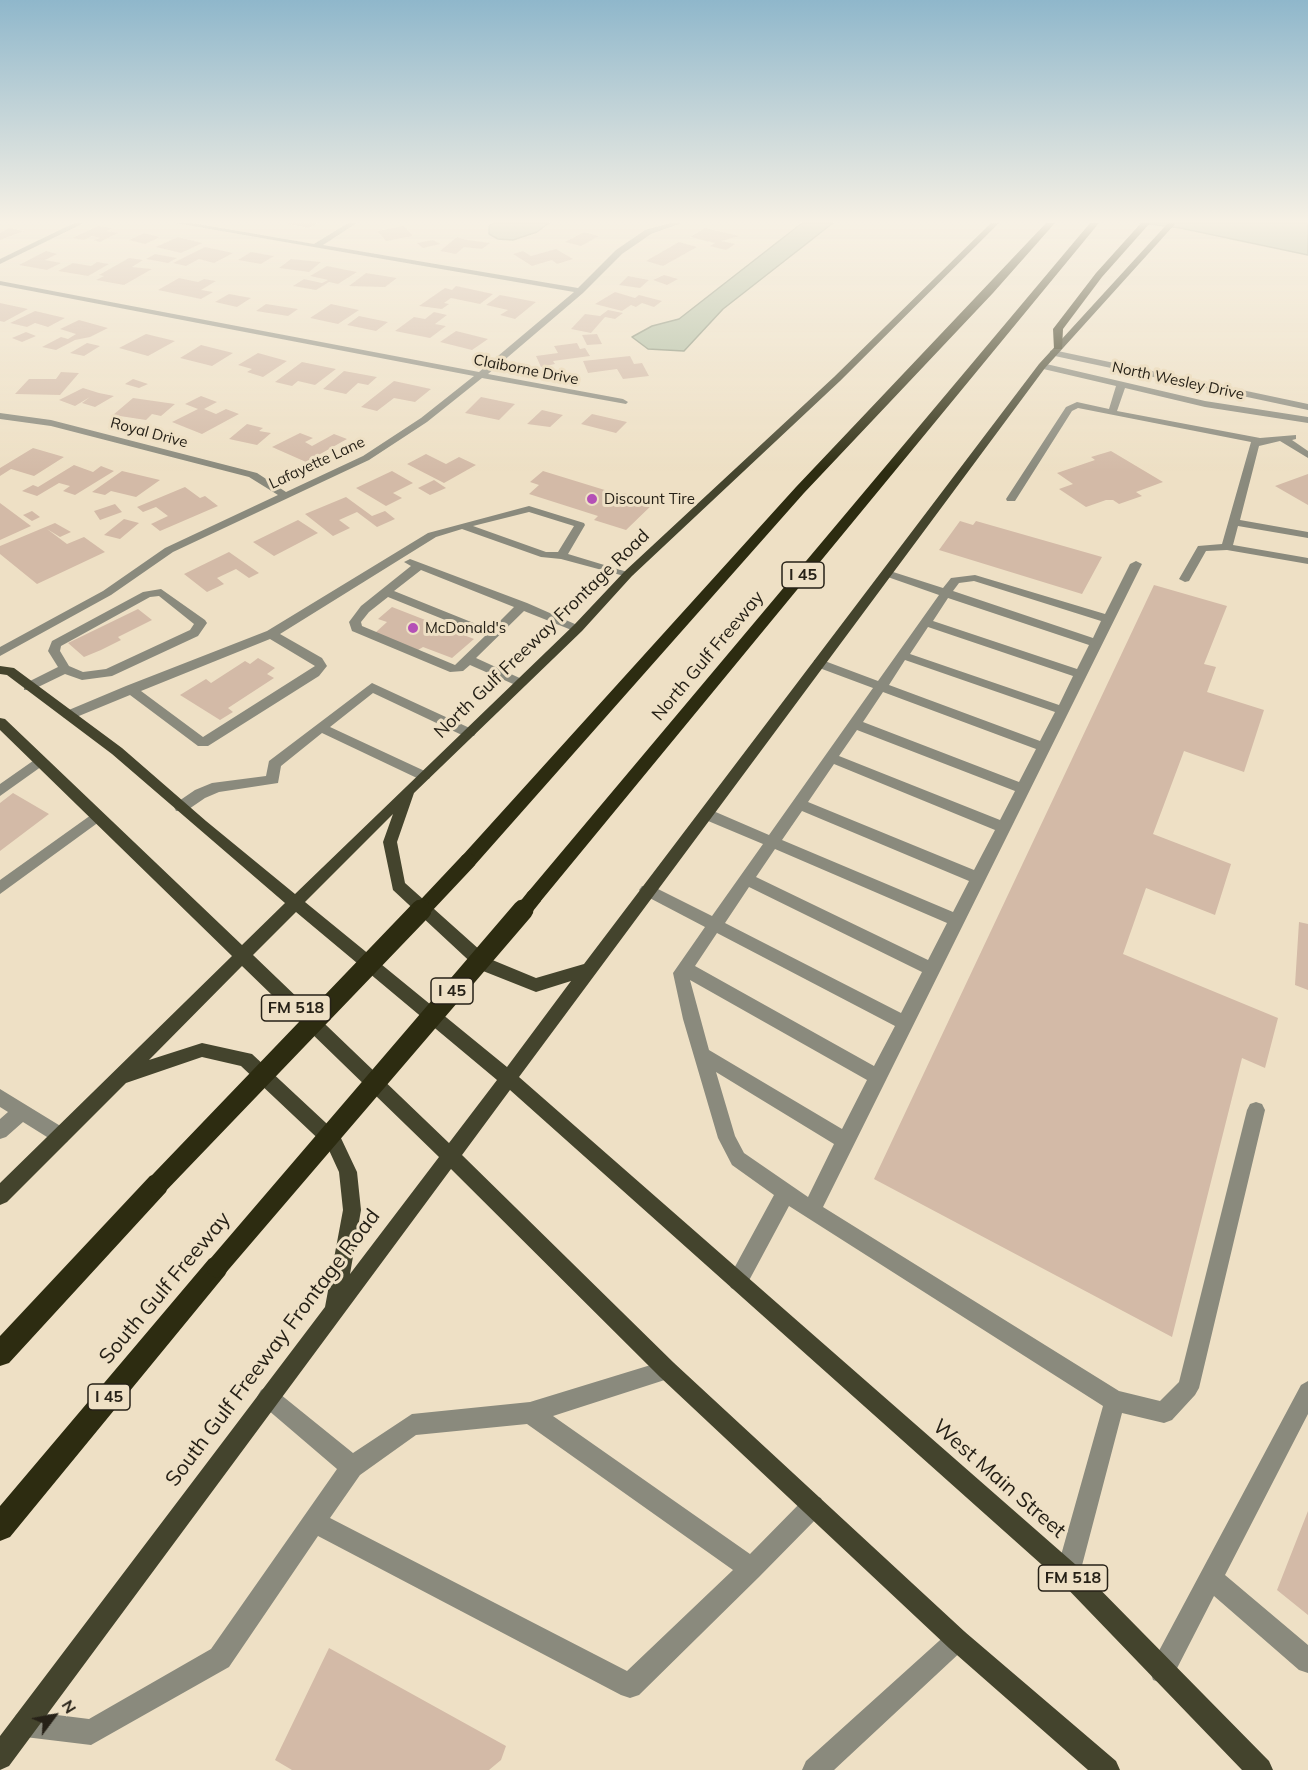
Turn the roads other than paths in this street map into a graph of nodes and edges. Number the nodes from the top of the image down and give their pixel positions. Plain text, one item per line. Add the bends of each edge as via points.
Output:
1 (114, 306) edge
2 (563, 306) edge
3 (911, 306) edge
4 (974, 306) edge
5 (1028, 306) edge
6 (1076, 306) edge
7 (1097, 306) edge
8 (1056, 350) junction
9 (1042, 366) junction
10 (480, 375) junction
11 (1121, 385) junction
12 (1208, 388) junction
13 (623, 402) dead end
14 (1205, 404) junction
15 (1308, 407) edge
16 (1112, 413) junction
17 (0, 416) edge
18 (1288, 418) junction
19 (1308, 420) edge
20 (1282, 438) junction
21 (1261, 441) junction
22 (1308, 455) edge
23 (284, 495) junction
24 (1011, 499) dead end
25 (1234, 522) junction
26 (463, 526) junction
27 (1308, 535) edge
28 (1227, 547) junction
29 (561, 556) junction
30 (396, 557) junction
31 (1308, 561) edge
32 (1136, 564) dead end
33 (419, 566) junction
34 (886, 573) junction
35 (628, 574) junction
36 (132, 575) junction
37 (1185, 579) dead end
38 (161, 592) junction
39 (386, 592) junction
40 (946, 592) junction
41 (524, 605) junction
42 (67, 616) junction
43 (1107, 619) junction
44 (925, 622) junction
45 (88, 626) junction
46 (578, 628) junction
47 (272, 634) junction
48 (493, 635) junction
49 (1096, 643) junction
50 (0, 652) edge
51 (902, 655) junction
52 (468, 659) junction
53 (818, 663) junction
54 (65, 669) junction
55 (0, 670) edge
56 (1080, 674) junction
57 (520, 683) junction
58 (881, 686) junction
59 (28, 687) junction
60 (130, 689) junction
61 (1061, 710) junction
62 (69, 715) junction
63 (0, 722) edge
64 (854, 724) junction
65 (322, 729) junction
66 (469, 733) junction
67 (1043, 747) junction
68 (831, 758) junction
69 (40, 761) junction
70 (424, 776) junction
71 (0, 777) edge
72 (1022, 788) junction
73 (410, 789) junction
74 (0, 791) edge
75 (799, 804) junction
76 (181, 807) junction
77 (706, 814) junction
78 (98, 815) junction
79 (1003, 827) junction
80 (772, 842) junction
81 (978, 878) junction
82 (746, 879) junction
83 (0, 888) edge
84 (647, 890) junction
85 (290, 898) junction
86 (956, 920) junction
87 (714, 925) junction
88 (242, 956) junction
89 (684, 968) junction
90 (932, 969) junction
91 (588, 970) junction
92 (904, 1023) junction
93 (702, 1055) junction
94 (123, 1076) junction
95 (878, 1077) junction
96 (508, 1078) junction
97 (371, 1084) joint
98 (0, 1097) edge
99 (1256, 1110) dead end
100 (22, 1111) junction
101 (0, 1131) edge
102 (62, 1136) junction
103 (845, 1141) junction
104 (448, 1156) junction
105 (786, 1192) junction
106 (0, 1196) edge
107 (811, 1210) junction
108 (738, 1281) junction
109 (333, 1311) junction
110 (0, 1354) edge
111 (667, 1370) junction
112 (1308, 1392) edge
113 (268, 1397) junction
114 (1115, 1401) junction
115 (530, 1413) junction
116 (352, 1467) junction
117 (813, 1506) junction
118 (314, 1522) junction
119 (0, 1527) edge
120 (751, 1569) junction
121 (1068, 1573) junction
122 (1210, 1578) junction
123 (957, 1640) junction
124 (1308, 1661) edge
125 (1162, 1671) junction
126 (25, 1724) junction
127 (0, 1757) edge
128 (814, 1770) edge
129 (1107, 1770) edge
130 (1260, 1770) edge

1 - 10 street, Claiborne Drive
2 - 10 street, Lafayette Lane
3 - 35 main road, North Gulf Freeway Frontage Road
4 - 110 highway, bridge via 800,490 468,861
5 - 97 highway, North Gulf Freeway / I 45, bridge via 534,897
6 - 8 highway via 1059,329
7 - 8 main road
8 - 9 main road
8 - 12 street, North Wesley Drive
9 - 11 street, North Wesley Drive
9 - 34 main road
10 - 13 street, Claiborne Drive
10 - 23 street, Lafayette Lane via 424,420 366,458
11 - 14 street, North Wesley Drive
11 - 16 street
12 - 14 street
12 - 15 street, North Wesley Drive
14 - 18 street, North Wesley Drive
16 - 21 street
16 - 24 street via 1077,405 1069,409
17 - 23 street, Royal Drive via 51,423 254,475
18 - 19 street, North Wesley Drive
18 - 20 street via 1297,438
20 - 21 street
20 - 22 street
21 - 25 street via 1255,444
23 - 36 street, Lafayette Lane via 169,550
25 - 27 street
25 - 28 street
26 - 29 street via 545,555
26 - 29 street via 529,509 580,525
26 - 30 street via 432,535
28 - 31 street
28 - 37 street via 1202,548
29 - 35 street
30 - 33 street
30 - 47 street
32 - 43 street
33 - 39 street
33 - 41 street
34 - 40 street
34 - 53 main road
35 - 46 main road, North Gulf Freeway Frontage Road
36 - 38 street
36 - 42 street, Lafayette Lane
38 - 45 street via 147,594
38 - 54 street via 201,622 200,628 108,673 82,676
39 - 48 street
39 - 52 street via 365,609 355,621 356,628 454,669
40 - 43 street via 955,580 975,578
40 - 44 street
40 - 49 street
41 - 46 street
41 - 48 street
42 - 45 street
42 - 50 street, Lafayette Lane
43 - 49 street
44 - 51 street
44 - 56 street
45 - 54 street via 56,644 54,651
46 - 57 main road, North Gulf Freeway Frontage Road
47 - 60 street
47 - 60 street via 321,666 203,743
48 - 52 street
49 - 56 street
51 - 58 street
51 - 61 street
52 - 57 street
53 - 58 street
53 - 77 main road
54 - 59 street
55 - 59 main road, FM 518 via 10,671
56 - 61 street
57 - 66 main road, North Gulf Freeway Frontage Road
58 - 64 street
58 - 67 street
59 - 62 main road, FM 518
60 - 62 street
61 - 67 street
62 - 76 main road, FM 518
63 - 69 main road, FM 518
64 - 68 street
64 - 72 street
65 - 66 street via 372,687
65 - 70 street
65 - 76 street via 274,764 273,780 217,787
66 - 70 main road, North Gulf Freeway Frontage Road
67 - 72 street
68 - 75 street
68 - 79 street
69 - 71 street
69 - 74 street
69 - 78 main road, FM 518
70 - 73 main road, North Gulf Freeway Frontage Road
72 - 79 street
73 - 85 main road, North Gulf Freeway Frontage Road
73 - 91 main road via 390,842 398,886 484,964 536,985
75 - 80 street
75 - 81 street
76 - 85 main road, FM 518
77 - 80 street
77 - 84 main road
78 - 83 street
78 - 88 main road, FM 518
79 - 81 street
80 - 82 street
80 - 86 street
81 - 86 street
82 - 87 street
82 - 90 street
84 - 87 street
84 - 91 main road
85 - 88 main road, North Gulf Freeway Frontage Road
85 - 96 main road, FM 518
86 - 90 street
87 - 89 street
87 - 92 street
88 - 94 main road, North Gulf Freeway Frontage Road
88 - 104 main road, FM 518
89 - 93 street via 681,973
89 - 95 street
90 - 92 street
91 - 96 main road, South Gulf Freeway Frontage Road
92 - 95 street
93 - 103 street
93 - 105 street via 727,1138 738,1159
94 - 102 main road
94 - 109 main road via 202,1050 246,1059 334,1142 348,1172 352,1210
95 - 103 street
96 - 104 main road, South Gulf Freeway Frontage Road
96 - 108 main road, West Main Street / FM 518
97 - 119 highway, South Gulf Freeway / I 45, bridge
98 - 100 street
99 - 114 street via 1188,1388 1164,1413
100 - 101 street
100 - 102 street
102 - 106 main road
103 - 107 street
104 - 109 main road, South Gulf Freeway Frontage Road
104 - 111 main road, FM 518
105 - 107 street
105 - 108 street
107 - 114 street
108 - 121 main road, West Main Street / FM 518
109 - 113 main road, South Gulf Freeway Frontage Road
111 - 115 street
111 - 117 main road, FM 518
112 - 122 street
113 - 116 street
113 - 126 main road, South Gulf Freeway Frontage Road
114 - 121 street
115 - 116 street via 412,1425
115 - 120 street
116 - 118 street
117 - 120 street
117 - 123 main road, FM 518
118 - 120 street via 630,1686
118 - 126 street via 220,1658 91,1732
121 - 125 main road, West Main Street / FM 518
122 - 124 street
122 - 125 street
123 - 128 street
123 - 129 main road, FM 518
125 - 130 main road, West Main Street / FM 518
126 - 127 main road, South Gulf Freeway Frontage Road

